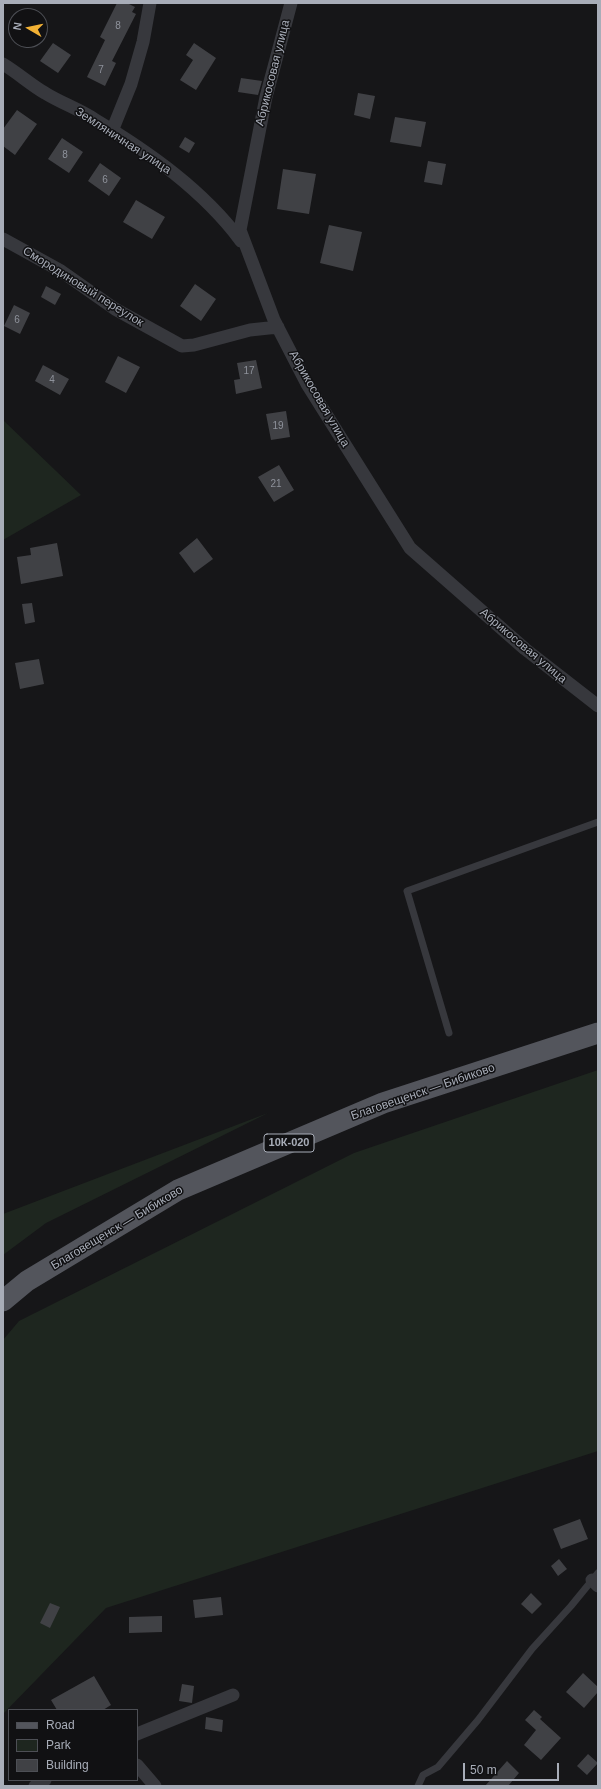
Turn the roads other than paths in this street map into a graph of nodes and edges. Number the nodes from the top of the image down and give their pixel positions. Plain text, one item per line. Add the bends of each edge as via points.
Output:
1 (150, 3) edge
2 (290, 3) edge
3 (3, 64) edge
4 (112, 131) junction
5 (3, 239) edge
6 (248, 251) junction
7 (278, 327) junction
8 (598, 706) edge
9 (598, 822) edge
10 (449, 1033) dead end
11 (598, 1033) edge
12 (3, 1301) edge
13 (596, 1579) edge
14 (233, 1695) dead end
15 (138, 1734) edge
16 (138, 1766) edge
17 (155, 1786) edge
18 (418, 1786) edge

1 - 4 street via 143,42 131,84
2 - 6 street, Абрикосовая улица via 266,98 240,230
3 - 4 street, Земляничная улица via 44,93 94,118
4 - 6 street, Земляничная улица via 153,158 199,195 224,219
5 - 7 street, Смородиновый переулок via 61,271 115,309 182,346 250,330
6 - 7 street, Абрикосовая улица
7 - 8 street, Абрикосовая улица via 307,384 410,548 525,650
9 - 10 lane via 407,892
11 - 12 main road, Благовещенск — Бибиково / 10К-020 via 382,1103 178,1190 27,1282
13 - 18 lane via 532,1649 478,1720 438,1767 423,1774
14 - 15 street
16 - 17 street

